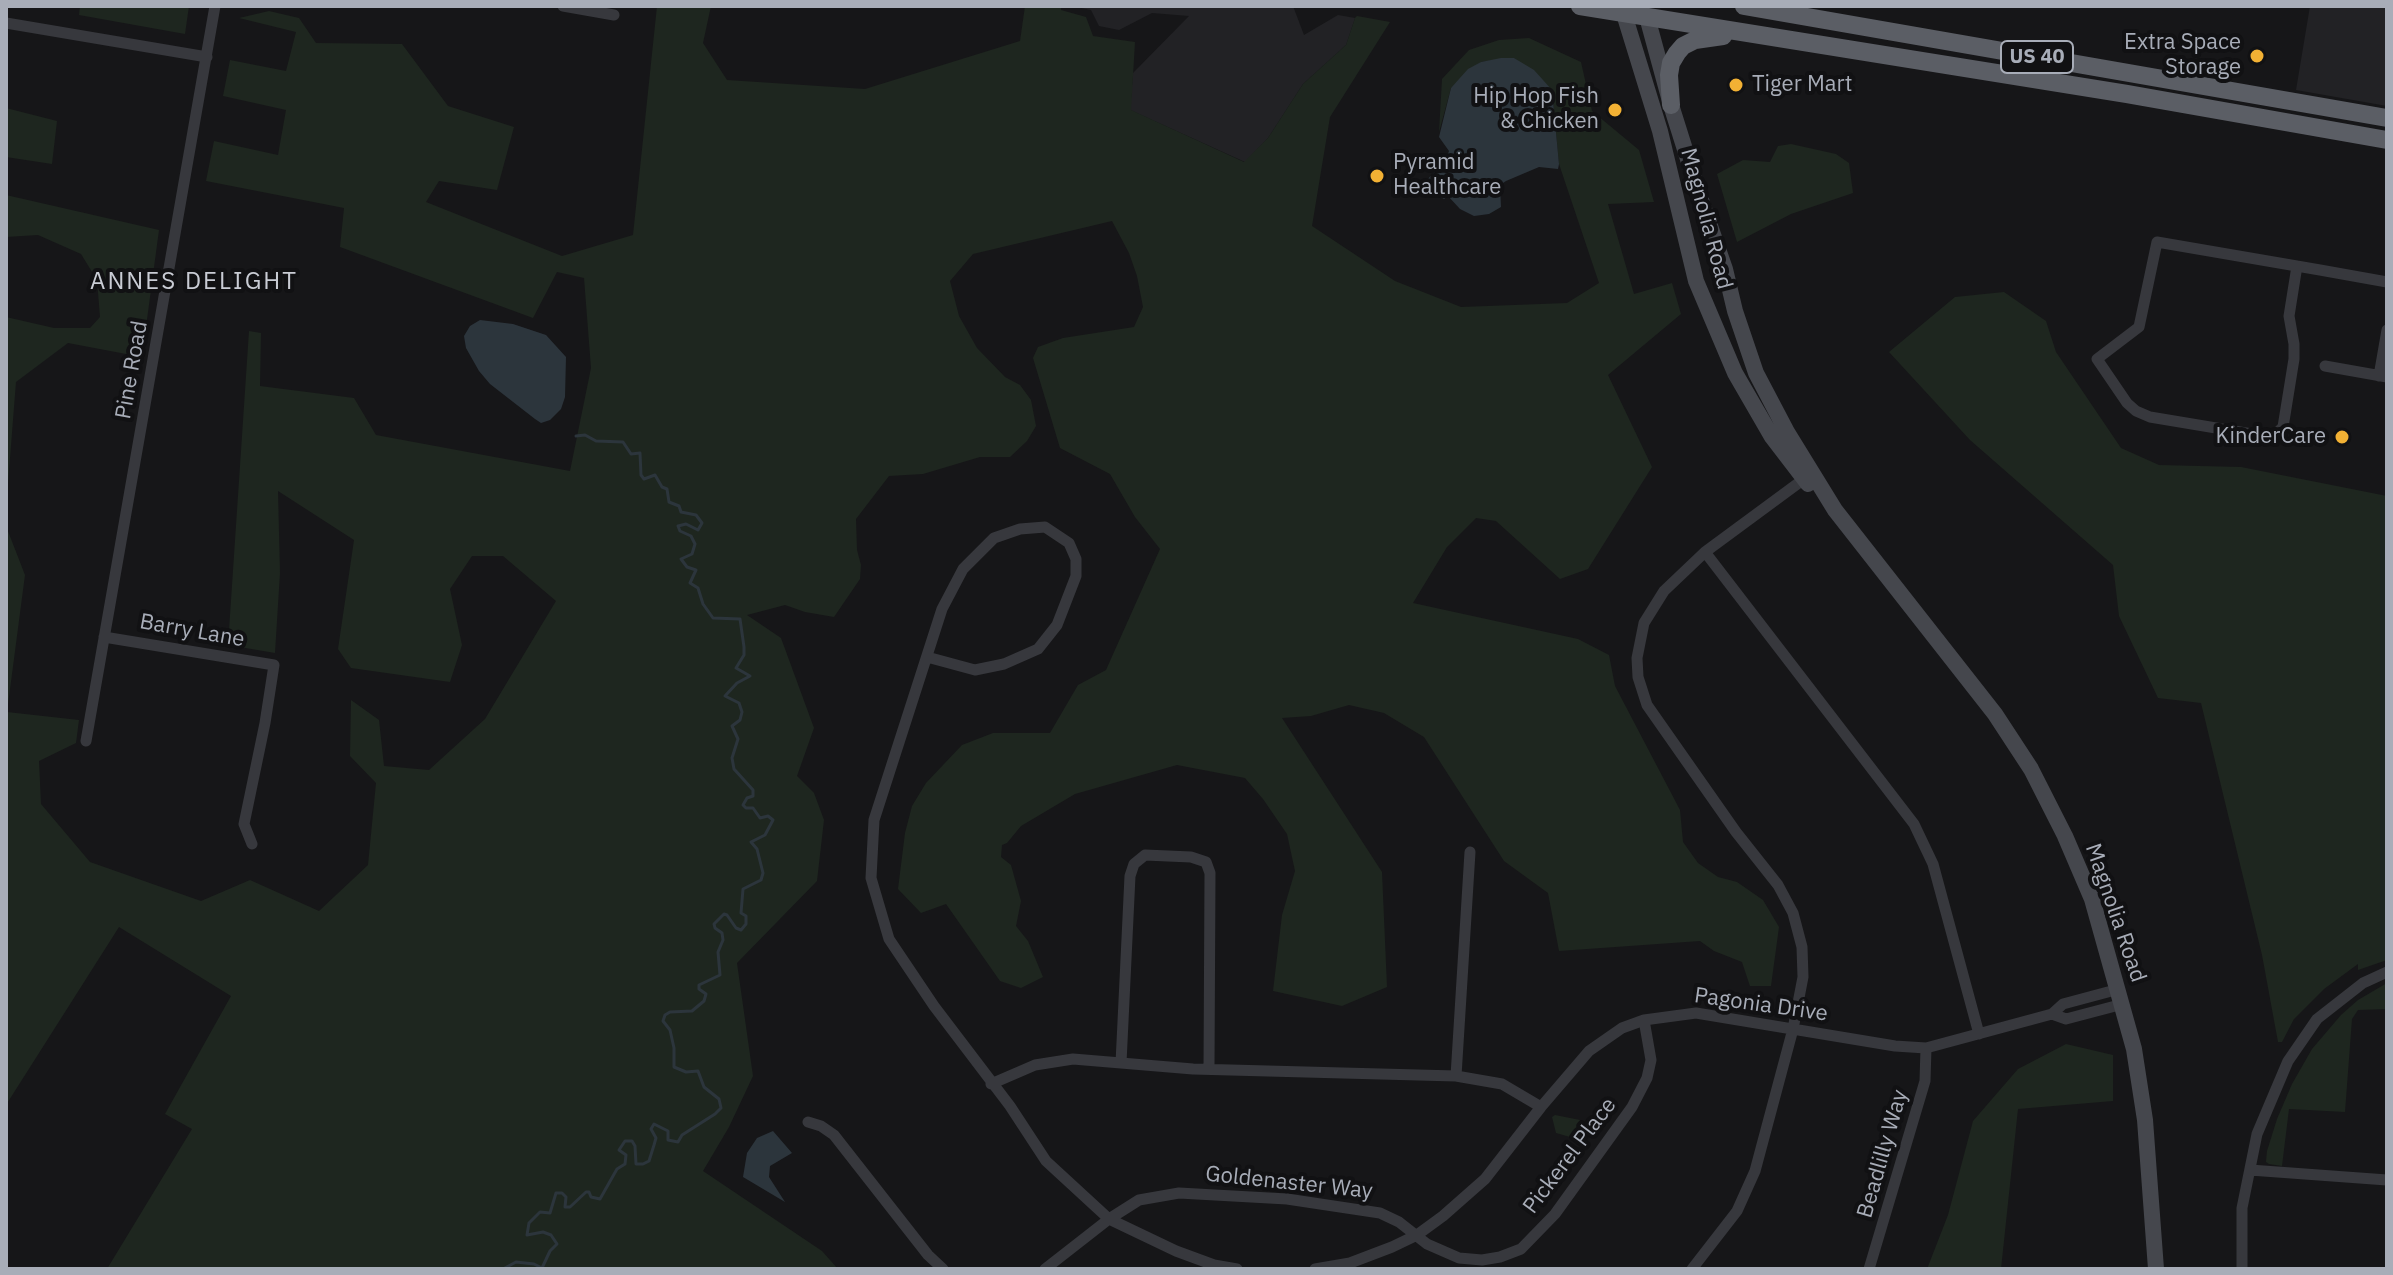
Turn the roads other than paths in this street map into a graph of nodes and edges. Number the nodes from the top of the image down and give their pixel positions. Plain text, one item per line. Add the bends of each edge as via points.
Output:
1 (215, 6) edge
2 (563, 6) edge
3 (1580, 6) edge
4 (1744, 6) edge
5 (1624, 14) junction
6 (614, 15) dead end
7 (1647, 17) junction
8 (6, 23) edge
9 (1767, 36) junction
10 (207, 57) junction
11 (1671, 105) junction
12 (2387, 118) edge
13 (2366, 136) junction
14 (2387, 140) edge
15 (2387, 147) edge
16 (2297, 266) junction
17 (2387, 282) edge
18 (2387, 330) edge
19 (2325, 366) dead end
20 (2383, 376) edge
21 (1804, 479) junction
22 (1705, 552) junction
23 (1888, 575) junction
24 (104, 637) junction
25 (927, 657) junction
26 (86, 741) dead end
27 (252, 844) dead end
28 (1470, 852) dead end
29 (2387, 972) edge
30 (2121, 996) junction
31 (1644, 1020) junction
32 (1793, 1029) junction
33 (1979, 1034) junction
34 (1926, 1048) junction
35 (1121, 1063) junction
36 (1209, 1068) junction
37 (1456, 1076) junction
38 (991, 1084) junction
39 (1541, 1107) junction
40 (808, 1122) dead end
41 (2250, 1170) junction
42 (2387, 1180) edge
43 (1109, 1219) junction
44 (1417, 1235) junction
45 (943, 1269) edge
46 (1045, 1269) edge
47 (1237, 1269) edge
48 (1315, 1269) edge
49 (1692, 1269) edge
50 (1869, 1269) edge
51 (2156, 1269) edge
52 (2242, 1269) edge

1 - 10 street, Pine Road
2 - 6 street
3 - 5 highway, US 40
4 - 12 highway, US 40
5 - 7 highway, US 40
5 - 21 main road, Magnolia Road via 1660,131 1696,281 1735,373
7 - 9 highway, US 40
7 - 11 main road, Magnolia Road
8 - 10 street
9 - 11 highway via 1707,37 1683,46 1671,63
9 - 13 highway, US 40
10 - 24 street, Pine Road
11 - 23 main road, Magnolia Road via 1756,373 1828,499
13 - 14 highway, US 40
13 - 15 highway
16 - 16 street via 2157,242 2139,327 2097,359 2127,403 2150,417 2275,435 2283,427 2294,359 2289,316
16 - 17 street
18 - 20 street
19 - 20 street
21 - 22 street
21 - 23 main road, Magnolia Road
22 - 32 street via 1664,591 1644,623 1638,677 1647,705 1793,913 1803,977
22 - 33 street via 1914,824 1936,876
23 - 30 main road, Magnolia Road via 2031,769 2092,899
24 - 26 street, Pine Road
24 - 27 street, Barry Lane via 274,665 244,824
25 - 25 street via 942,609 963,569 994,538 1045,527 1069,543 1076,576 1057,625 1038,649 975,670
25 - 38 street via 874,820 871,878 889,939
28 - 37 street
29 - 41 street via 2340,999 2301,1040 2271,1096
30 - 33 street, Pagonia Drive via 2063,1004 2052,1014
30 - 51 main road, Magnolia Road via 2145,1120
31 - 32 street, Pagonia Drive via 1696,1013
31 - 39 street, Pagonia Drive via 1589,1051
31 - 44 street, Pickerel Place via 1651,1060 1632,1107 1555,1214 1521,1249 1482,1260 1459,1258
32 - 34 street, Pagonia Drive
32 - 49 street via 1755,1171 1737,1211
33 - 34 street, Pagonia Drive
34 - 50 street, Beadlilly Way via 1925,1081
35 - 36 street
35 - 36 street via 1134,864 1145,855 1191,857 1206,862 1210,873
35 - 38 street via 1073,1059 1035,1065
36 - 37 street
37 - 39 street via 1502,1084
38 - 43 street via 1046,1161
39 - 44 street, Pagonia Drive via 1485,1179
40 - 45 street via 834,1135
41 - 42 street
41 - 52 street via 2242,1208
43 - 44 street, Goldenaster Way via 1139,1200 1179,1193 1221,1194 1380,1213
43 - 46 street, Goldenaster Way
43 - 47 street via 1176,1251
44 - 48 street, Pagonia Drive via 1350,1263

